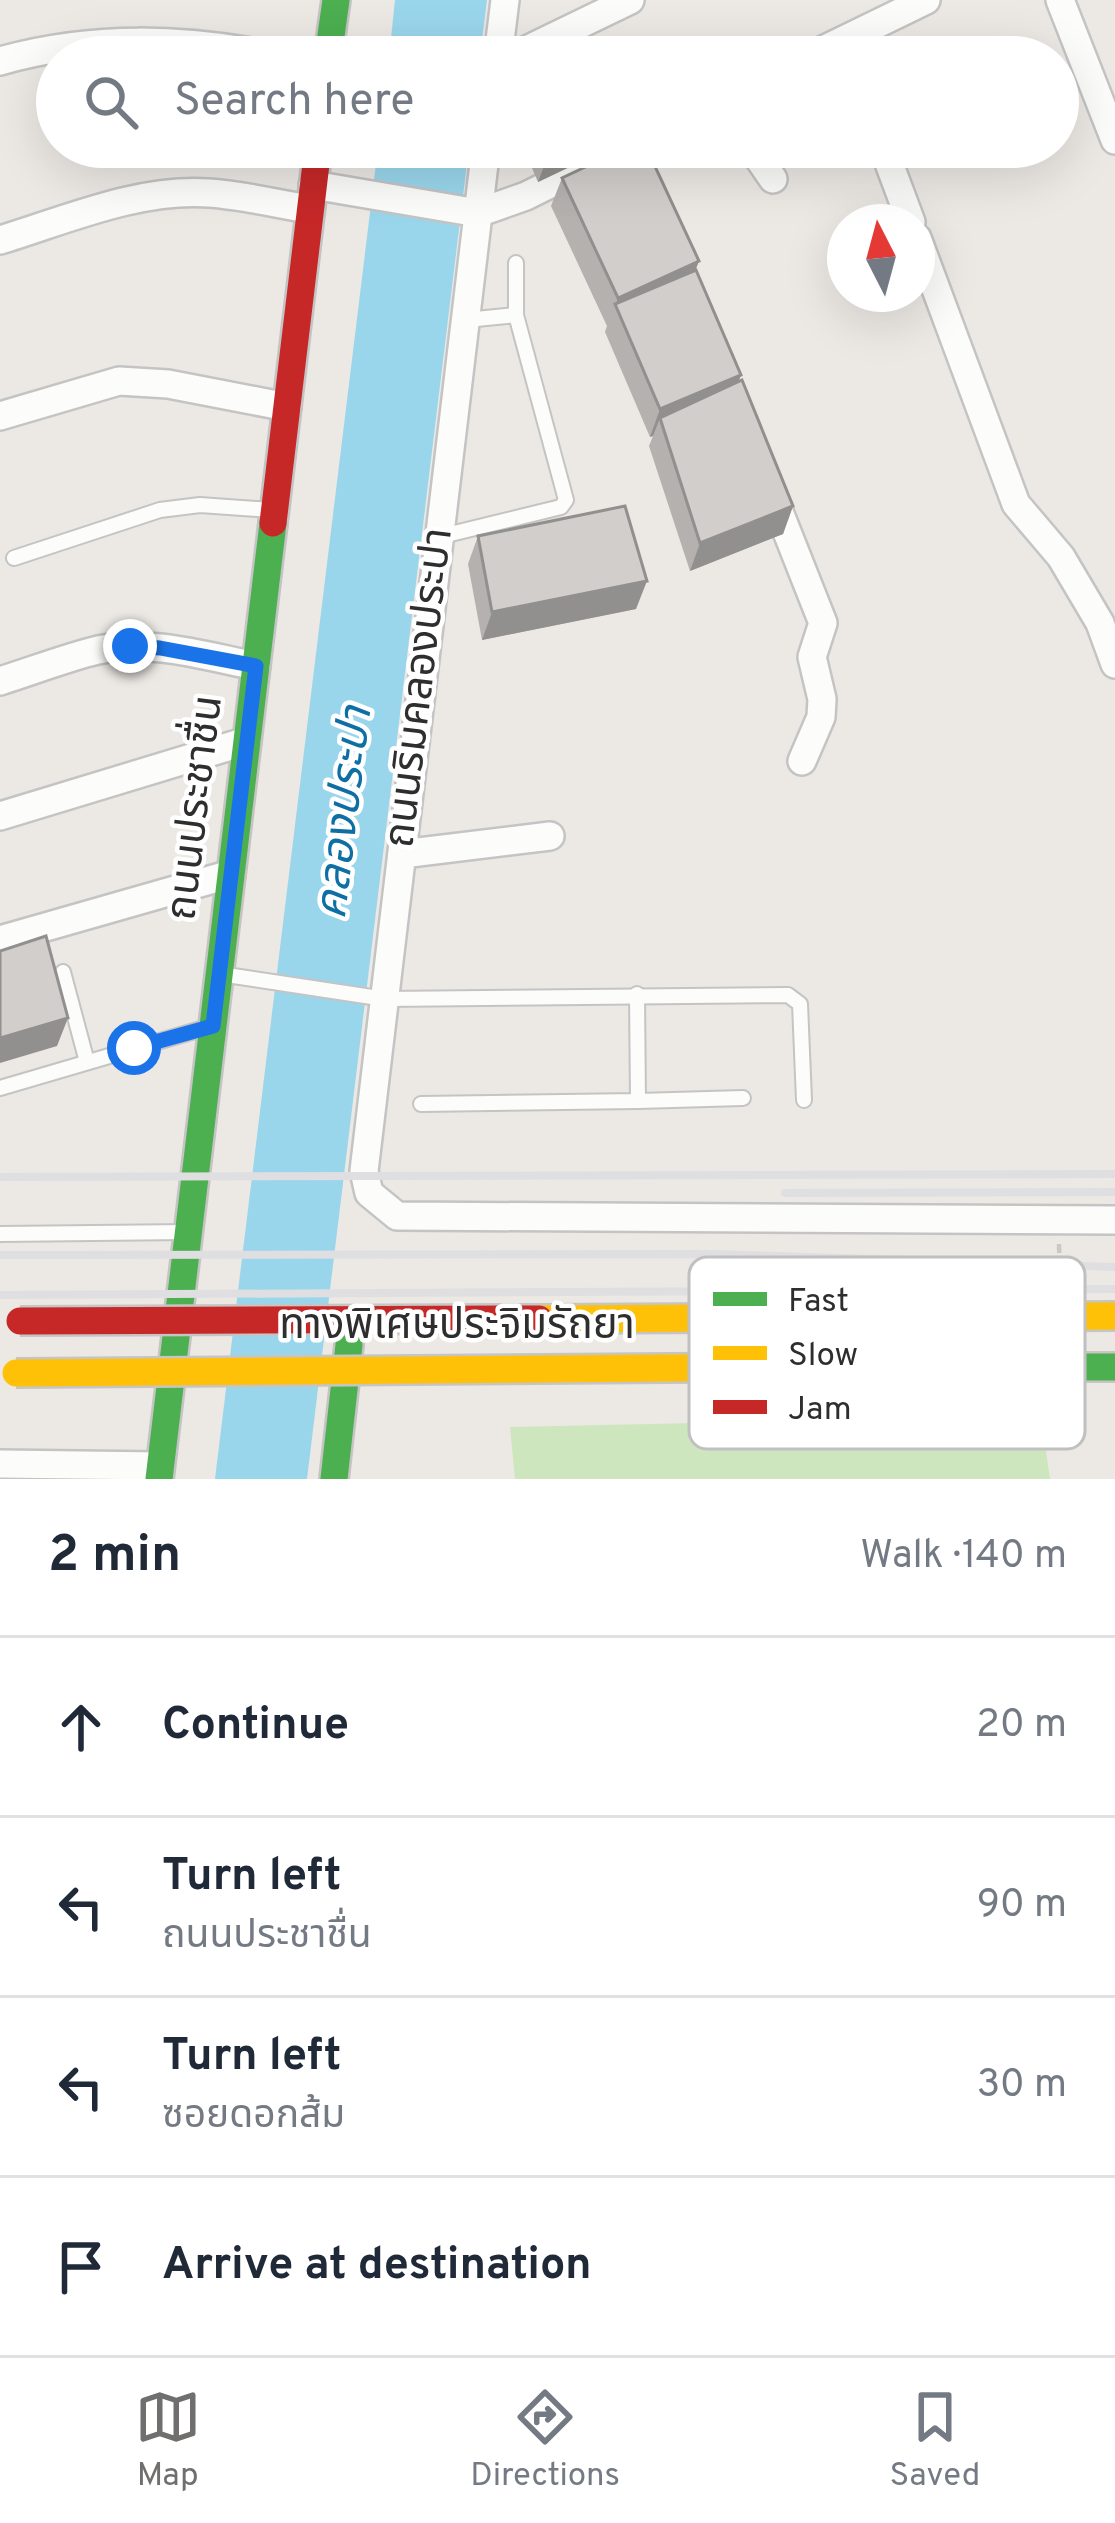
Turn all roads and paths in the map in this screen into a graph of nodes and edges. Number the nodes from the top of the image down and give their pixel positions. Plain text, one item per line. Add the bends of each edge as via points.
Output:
1 (336, 0) edge
2 (505, 0) edge
3 (630, 0) edge
4 (926, 0) edge
5 (1060, 0) edge
6 (331, 36) edge
7 (500, 36) edge
8 (555, 36) edge
9 (867, 36) edge
10 (1074, 36) edge
11 (1079, 48) edge
12 (36, 51) edge
13 (0, 61) edge
14 (1115, 140) edge
15 (315, 168) edge
16 (481, 168) edge
17 (581, 168) edge
18 (765, 168) edge
19 (891, 168) edge
20 (773, 179) dead end
21 (312, 197) junction
22 (904, 204) edge
23 (472, 212) junction
24 (0, 240) edge
25 (517, 263) dead end
26 (935, 286) edge
27 (515, 315) junction
28 (466, 320) junction
29 (286, 407) junction
30 (0, 416) edge
31 (764, 472) edge
32 (274, 510) junction
33 (439, 537) junction
34 (14, 558) dead end
35 (1115, 664) edge
36 (256, 666) junction
37 (0, 681) edge
38 (247, 741) junction
39 (802, 760) dead end
40 (0, 816) edge
41 (550, 836) dead end
42 (402, 854) junction
43 (231, 874) junction
44 (0, 940) edge
45 (63, 972) dead end
46 (220, 974) junction
47 (637, 994) junction
48 (377, 998) junction
49 (213, 1026) junction
50 (87, 1062) junction
51 (0, 1088) edge
52 (743, 1098) dead end
53 (804, 1100) dead end
54 (638, 1101) junction
55 (421, 1104) dead end
56 (1059, 1220) junction
57 (1115, 1220) edge
58 (188, 1232) junction
59 (0, 1234) edge
60 (1059, 1257) edge
61 (1085, 1319) edge
62 (1115, 1319) edge
63 (689, 1320) edge
64 (1085, 1321) edge
65 (20, 1322) dead end
66 (689, 1326) edge
67 (351, 1329) joint
68 (1085, 1367) edge
69 (1115, 1367) edge
70 (689, 1368) edge
71 (8, 1382) edge
72 (170, 1389) junction
73 (0, 1464) edge
74 (159, 1473) edge
75 (334, 1479) edge

1 - 6 main road
2 - 7 street
3 - 8 street
4 - 9 street
5 - 10 street
11 - 14 street
12 - 13 street
15 - 21 main road, ถนนประชาชื่น
16 - 23 street, ถนนริมคลองประปา
17 - 23 street
18 - 20 street
19 - 22 street
21 - 23 street via 367,195
21 - 24 street via 170,194
21 - 29 main road, ถนนประชาชื่น
23 - 28 street, ถนนริมคลองประปา
25 - 27 lane
26 - 35 street via 1016,504 1061,557
27 - 28 lane
27 - 33 lane via 566,500
28 - 33 street, ถนนริมคลองประปา
29 - 30 street via 119,381
29 - 32 main road, ถนนประชาชื่น
31 - 39 street via 824,623 812,657 821,717
32 - 34 lane via 160,509
32 - 36 main road, ถนนประชาชื่น
33 - 42 street, ถนนริมคลองประปา
36 - 37 street via 130,646
36 - 38 main road, ถนนประชาชื่น
38 - 40 street
38 - 43 main road, ถนนประชาชื่น
41 - 42 street
42 - 48 street, ถนนริมคลองประปา
43 - 44 street
43 - 46 main road, ถนนประชาชื่น
45 - 50 lane
46 - 48 lane
46 - 49 main road, ถนนประชาชื่น
47 - 48 lane
47 - 53 lane via 788,995 800,1004
47 - 54 lane
48 - 56 street, ถนนริมคลองประปา via 364,1171 369,1192 397,1216
49 - 50 lane
49 - 58 main road, ถนนประชาชื่น
50 - 51 lane
52 - 54 lane
54 - 55 lane
56 - 57 street
56 - 60 path
58 - 59 lane
58 - 72 main road, ถนนประชาชื่น
61 - 62 main road, ทางพิเศษประจิมรัถยา, bridge
62 - 64 lane
63 - 65 main road, ทางพิเศษประจิมรัถยา, bridge
66 - 67 lane
67 - 75 main road
68 - 69 main road, ทางพิเศษประจิมรัถยา, bridge
70 - 71 main road, ทางพิเศษประจิมรัถยา, bridge
71 - 72 main road
72 - 74 main road, ถนนประชาชื่น
73 - 74 street

